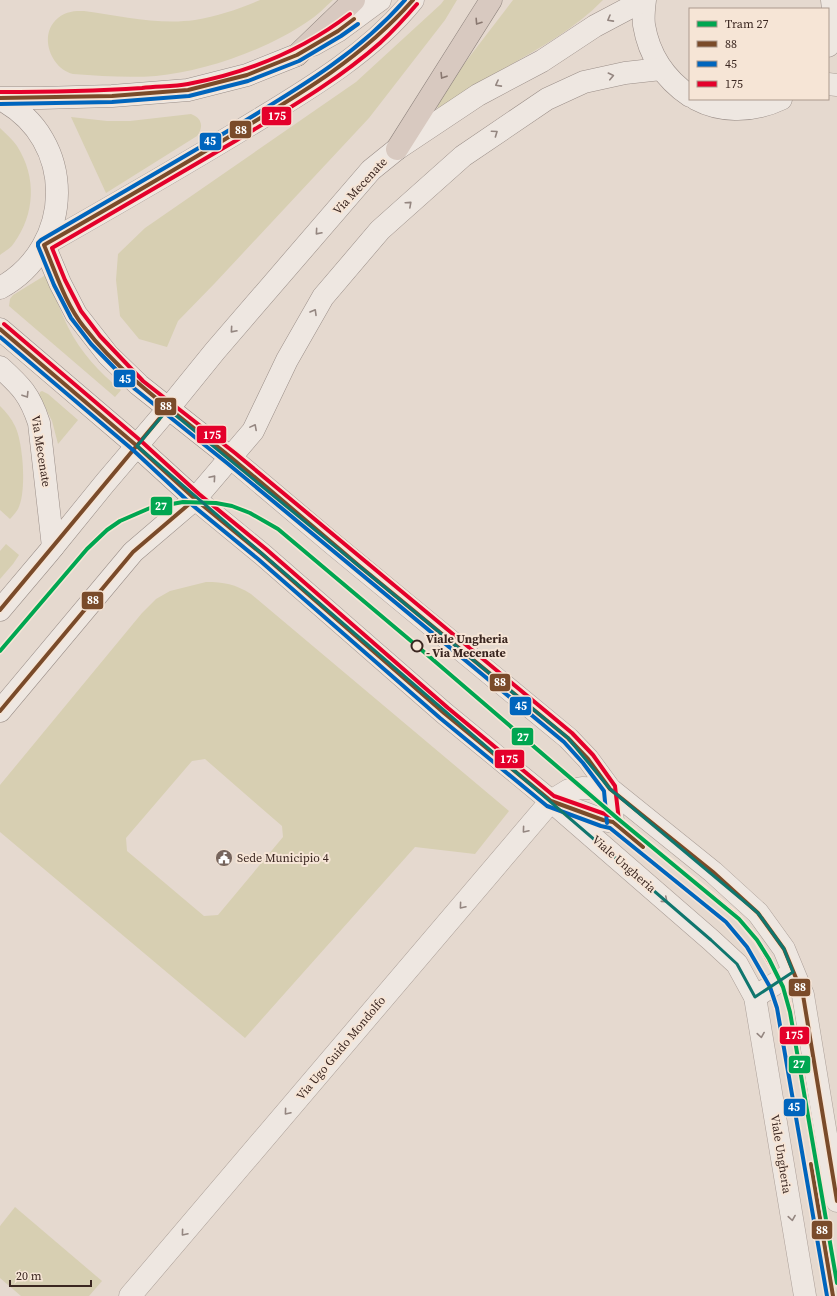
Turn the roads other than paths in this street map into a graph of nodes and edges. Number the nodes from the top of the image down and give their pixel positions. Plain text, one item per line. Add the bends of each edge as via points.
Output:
1 (354, 0) edge
2 (380, 0) edge
3 (413, 0) edge
4 (491, 0) edge
5 (644, 0) edge
6 (834, 14) edge
7 (829, 41) edge
8 (297, 55) junction
9 (661, 69) junction
10 (689, 95) edge
11 (0, 99) edge
12 (699, 100) edge
13 (778, 100) edge
14 (397, 149) junction
15 (44, 245) junction
16 (0, 288) edge
17 (0, 329) edge
18 (0, 367) edge
19 (168, 409) junction
20 (137, 446) junction
21 (231, 458) junction
22 (195, 499) junction
23 (53, 547) junction
24 (0, 610) edge
25 (0, 711) edge
26 (610, 789) junction
27 (551, 801) junction
28 (794, 972) junction
29 (755, 997) junction
30 (837, 1201) edge
31 (130, 1296) edge
32 (805, 1296) edge

1 - 8 highway
2 - 8 street via 338,31
3 - 15 street via 367,45 314,86 146,188
4 -> 14 highway
5 - 9 street, Via Mecenate via 644,24 650,48
5 -> 14 street, Via Mecenate via 595,26 542,61 478,95
6 - 7 street
8 - 11 street via 247,75 188,90 112,96
9 - 10 street, Via Mecenate via 674,84
21 -> 9 street via 253,431 287,360 323,297 380,230 463,156 548,98 584,82 625,73
11 - 15 street via 30,122 51,155 57,181 57,201 54,220
12 - 13 street via 718,107 737,109 763,106
14 -> 19 street, Via Mecenate via 371,170
15 - 16 street via 29,266
15 - 19 street via 79,320 108,355
17 - 20 street
18 -> 23 street, Via Mecenate via 19,384 39,423
19 - 20 street, Via Mecenate
19 - 21 street
20 - 22 street
20 - 23 street, Via Mecenate
22 -> 21 street
21 - 26 street via 568,738 588,759
22 - 25 street via 133,552
22 - 27 street, Viale Ungheria via 444,713
23 - 24 street, Via Mecenate
26 - 27 street, Via Ugo Guido Mondolfo via 569,790
26 - 27 street via 613,822
26 - 28 street via 713,872 758,913 784,949
27 -> 29 street, Viale Ungheria via 727,954 737,964
27 -> 31 street, Via Ugo Guido Mondolfo
28 - 29 street
28 - 30 street via 803,995
29 -> 32 street, Viale Ungheria

